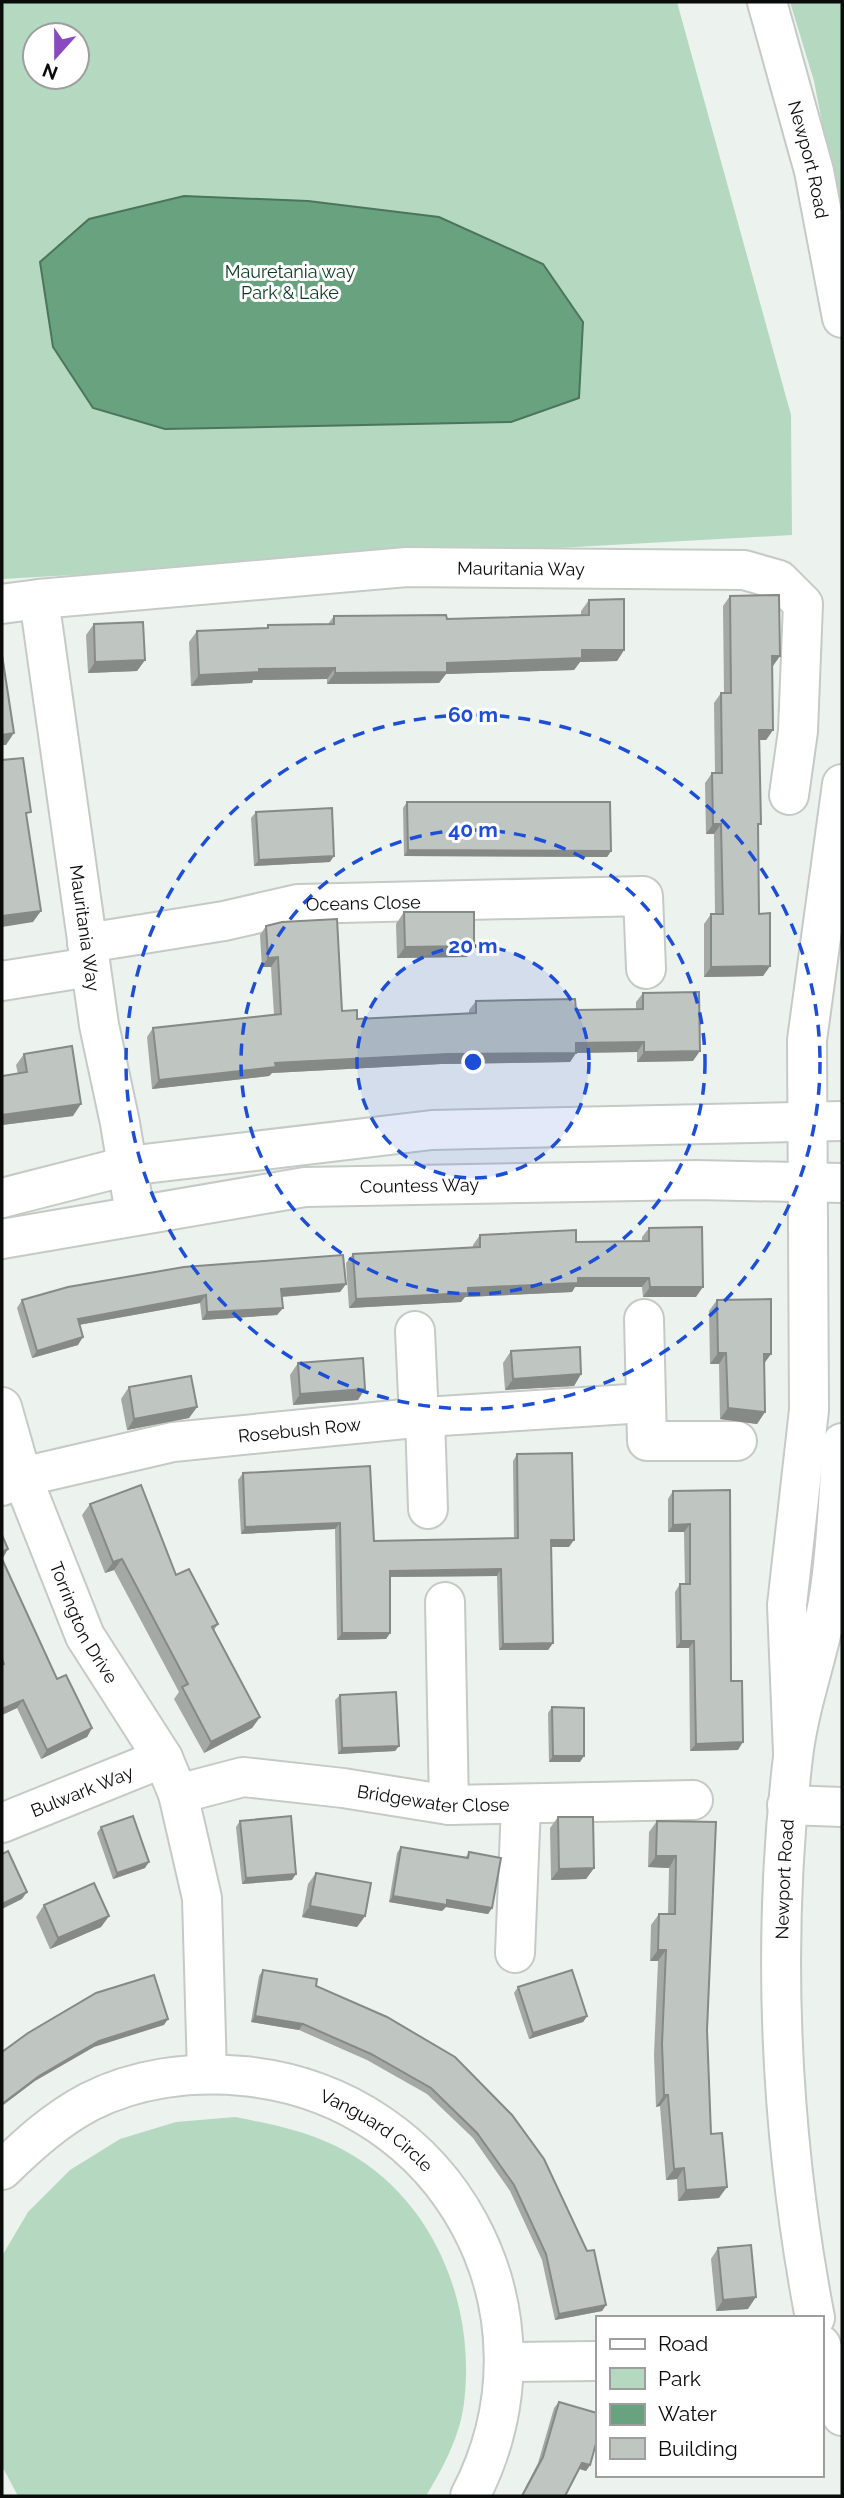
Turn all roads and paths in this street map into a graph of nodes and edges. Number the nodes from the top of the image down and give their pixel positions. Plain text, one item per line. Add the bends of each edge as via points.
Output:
1 (767, 2) edge
2 (842, 318) edge
3 (39, 599) junction
4 (2, 604) edge
5 (842, 784) edge
6 (789, 795) dead end
7 (88, 955) junction
8 (646, 969) dead end
9 (2, 981) edge
10 (824, 1121) edge
11 (127, 1166) junction
12 (826, 1183) edge
13 (2, 1198) edge
14 (135, 1214) junction
15 (2, 1239) edge
16 (644, 1319) dead end
17 (415, 1331) dead end
18 (645, 1404) junction
19 (2, 1407) edge
20 (422, 1418) junction
21 (737, 1441) dead end
22 (842, 1443) edge
23 (12, 1481) edge
24 (428, 1509) dead end
25 (444, 1602) dead end
26 (793, 1753) junction
27 (163, 1758) junction
28 (178, 1794) junction
29 (693, 1800) dead end
30 (449, 1805) junction
31 (521, 1805) junction
32 (788, 1805) junction
33 (842, 1807) edge
34 (2, 1823) edge
35 (515, 1954) dead end
36 (207, 2073) junction
37 (2, 2170) edge
38 (815, 2316) edge
39 (823, 2352) edge
40 (596, 2361) edge
41 (505, 2362) junction
42 (842, 2416) edge
43 (470, 2496) edge

1 - 2 street, Newport Road via 814,171
3 - 4 street, Mauritania Way
3 - 6 street, Mauritania Way via 407,567 744,570 779,580 803,604 798,731
3 - 7 street, Mauritania Way
5 - 10 street via 807,1040
7 - 8 street, Oceans Close via 298,904 643,896
7 - 9 street, Oceans Close
7 - 11 street, Mauritania Way
10 - 11 street via 432,1130
10 - 12 street
11 - 13 street
11 - 14 street, Mauritania Way
12 - 14 street, Countess Way via 696,1180 305,1187
12 - 26 street via 809,1410 786,1605
14 - 15 street, Countess Way
16 - 18 street
17 - 20 street
18 - 20 street, Rosebush Row
18 - 21 street via 647,1441
19 - 23 street, Torrington Drive
20 - 23 street, Rosebush Row via 173,1441
20 - 24 street
22 - 26 street, Newport Road via 828,1601
23 - 27 street, Torrington Drive via 85,1636
25 - 30 street
26 - 32 street, Newport Road
27 - 28 street, Torrington Drive
27 - 34 street, Bulwark Way
28 - 30 street, Bridgewater Close via 243,1777
28 - 36 street, Torrington Drive via 202,1898
29 - 31 street, Bridgewater Close
30 - 31 street, Bridgewater Close
31 - 35 street
32 - 33 street
32 - 38 street, Newport Road via 782,2004 800,2240
36 - 37 street, Vanguard Circle via 147,2081 90,2102 39,2134
36 - 41 street, Vanguard Circle via 284,2080 356,2108 418,2154 466,2215 496,2286
39 - 42 street
40 - 41 street
41 - 43 street, Vanguard Circle via 500,2416 485,2468

